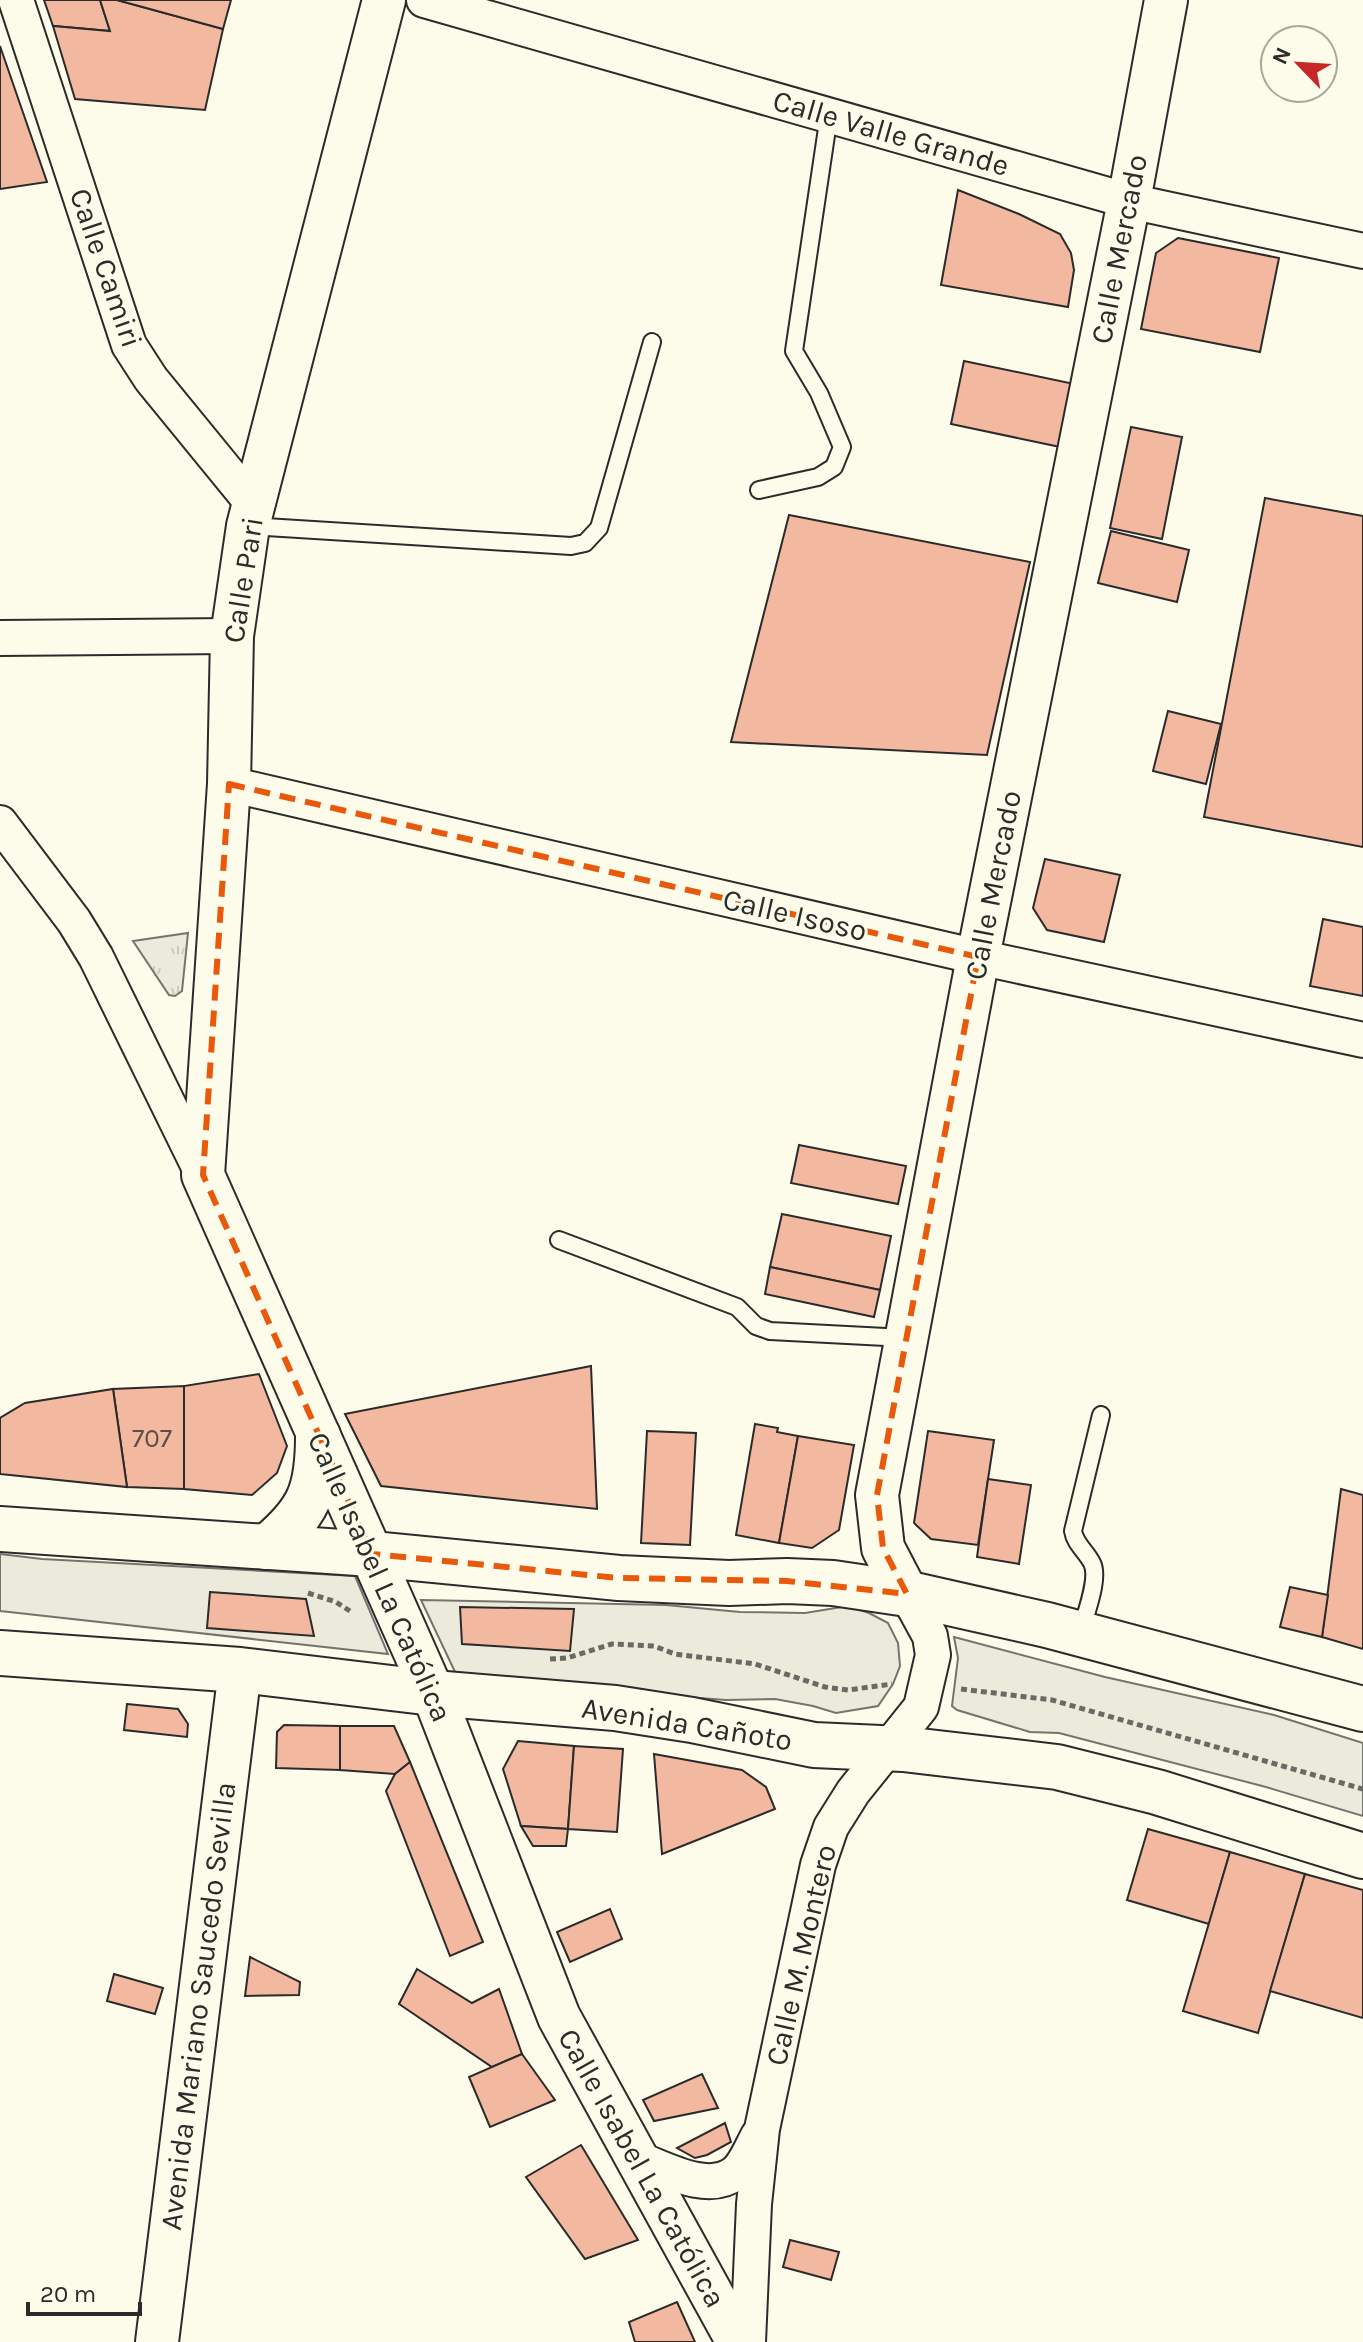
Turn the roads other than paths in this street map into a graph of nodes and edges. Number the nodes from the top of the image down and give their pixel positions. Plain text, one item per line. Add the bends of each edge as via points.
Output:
1 (16, 0) edge
2 (384, 0) edge
3 (424, 0) edge
4 (1166, 0) edge
5 (829, 115) junction
6 (1129, 201) junction
7 (1363, 251) edge
8 (652, 342) dead end
9 (759, 490) dead end
10 (251, 515) junction
11 (232, 636) junction
12 (0, 638) edge
13 (229, 784) junction
14 (0, 823) edge
15 (978, 957) junction
16 (1363, 1040) edge
17 (203, 1175) junction
18 (559, 1240) dead end
19 (907, 1338) junction
20 (1101, 1415) dead end
21 (318, 1436) junction
22 (0, 1529) edge
23 (267, 1547) junction
24 (372, 1554) junction
25 (907, 1594) junction
26 (1080, 1633) junction
27 (0, 1653) edge
28 (240, 1670) junction
29 (433, 1693) junction
30 (1363, 1709) edge
31 (885, 1748) junction
32 (1363, 1856) edge
33 (762, 2129) junction
34 (638, 2159) junction
35 (157, 2342) edge
36 (738, 2342) edge
37 (748, 2342) edge

1 - 10 street, Calle Camiri via 129,345
2 - 10 street, Calle Pari
3 - 5 street, Calle Valle Grande
4 - 6 street, Calle Mercado
5 - 6 street, Calle Valle Grande
5 - 9 lane via 794,351 842,447 834,467 818,477
6 - 7 street, Calle Valle Grande
6 - 15 street, Calle Mercado
8 - 10 lane via 599,528 585,543 532,544
10 - 11 street, Calle Pari
11 - 12 street
11 - 13 street, Calle Pari
13 - 15 street, Calle Isoso
13 - 17 street, Calle Pari
14 - 17 street, Calle Isabel La Católica via 96,957
15 - 16 street, Calle Isoso
15 - 19 street, Calle Mercado
17 - 21 street, Calle Isabel La Católica
18 - 19 lane via 737,1307 756,1326 770,1331
19 - 25 street, Calle Mercado via 877,1495 883,1548
20 - 26 lane via 1073,1531 1096,1574
21 - 23 main road via 318,1468 309,1499 291,1526
21 - 24 street, Calle Isabel La Católica
22 - 23 main road
23 - 24 main road
24 - 25 main road via 619,1578 833,1583
24 - 29 street, Calle Isabel La Católica
25 - 26 main road
25 - 31 street, Calle Mercado via 930,1636 929,1684 921,1707
26 - 30 main road
27 - 28 main road, Avenida Cañoto
28 - 29 main road, Avenida Cañoto
28 - 35 street, Avenida Mariano Saucedo Sevilla
29 - 31 main road, Avenida Cañoto via 615,1708 814,1745
29 - 34 street, Calle Isabel La Católica via 559,2017
31 - 32 main road, Avenida Cañoto via 1057,1767
31 - 33 street, Calle M. Montero via 831,1827 818,1865
33 - 34 street, Calle M. Montero via 737,2172 723,2180 694,2179
33 - 37 street, Calle M. Montero
34 - 36 street, Calle Isabel La Católica

